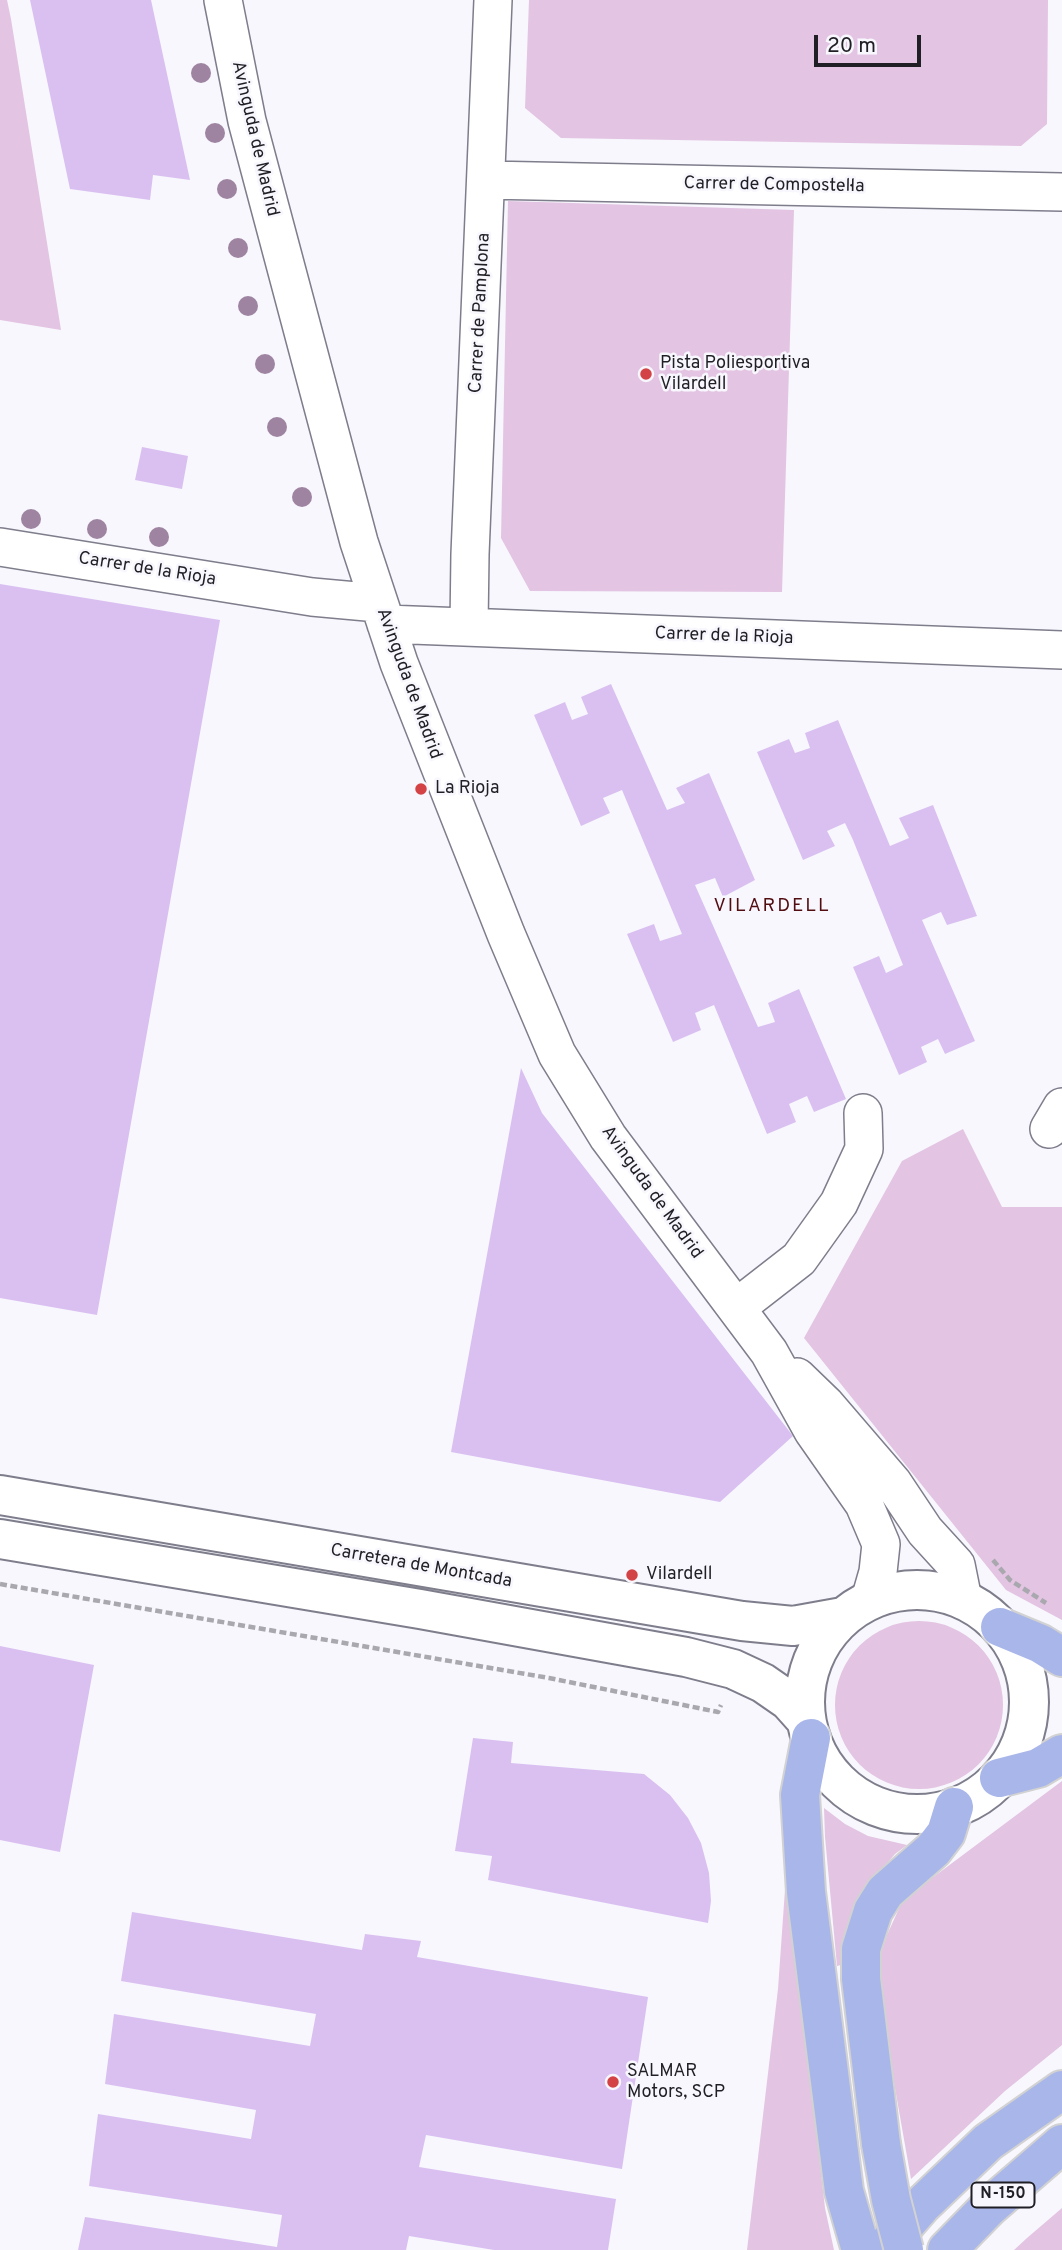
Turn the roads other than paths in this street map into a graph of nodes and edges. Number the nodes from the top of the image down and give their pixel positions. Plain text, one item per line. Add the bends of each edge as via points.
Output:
1 (223, 0) edge
2 (493, 0) edge
3 (487, 180) junction
4 (1062, 192) edge
5 (0, 547) edge
6 (382, 614) junction
7 (469, 626) junction
8 (1062, 650) edge
9 (863, 1113) dead end
10 (736, 1308) junction
11 (769, 1352) junction
12 (0, 1495) edge
13 (0, 1539) edge
14 (963, 1600) junction
15 (857, 1609) junction
16 (1000, 1627) junction
17 (1062, 1657) edge
18 (808, 1729) junction
19 (1062, 1754) edge
20 (999, 1778) junction
21 (954, 1807) junction
22 (1062, 2064) edge
23 (1062, 2091) edge
24 (988, 2142) junction
25 (1062, 2144) edge
26 (861, 2250) edge
27 (883, 2250) edge
28 (904, 2250) edge
29 (947, 2250) edge

1 - 6 street, Avinguda de Madrid via 247,121
2 - 3 street, Carrer de Pamplona
3 - 4 street, Carrer de Compostel·la
3 - 7 street, Carrer de Pamplona
5 - 6 street, Carrer de la Rioja via 313,597
6 - 7 street, Carrer de la Rioja
6 - 10 street, Avinguda de Madrid via 557,1054 608,1137
7 - 8 street, Carrer de la Rioja
9 - 10 street via 864,1149 839,1203 799,1259
10 - 11 street, Avinguda de Madrid
11 - 14 street, Avinguda de Madrid via 826,1405 893,1483 925,1531 956,1565
11 - 15 street, Avinguda de Madrid via 813,1431 864,1504 881,1544 878,1572
12 - 15 street, Carretera de Montcada via 742,1621 793,1626
13 - 18 street via 678,1655 733,1669 764,1683 789,1701
14 - 15 street via 933,1591 901,1591
14 - 16 street
15 - 18 street via 824,1638 811,1664 805,1692
16 - 17 main road
16 - 20 street via 1018,1654 1025,1676 1028,1719 1018,1751
18 - 21 street via 832,1776 856,1796 884,1809 915,1814
18 - 26 main road via 800,1795 806,1878 844,2191
19 - 20 main road via 1038,1768
20 - 21 street via 975,1798
21 - 28 main road, bridge via 946,1833 933,1850 885,1892 873,1911 861,1949 881,2144
22 - 24 main road
23 - 24 main road, N-150
24 - 27 main road, N-150 via 922,2204
25 - 29 main road, N-150

